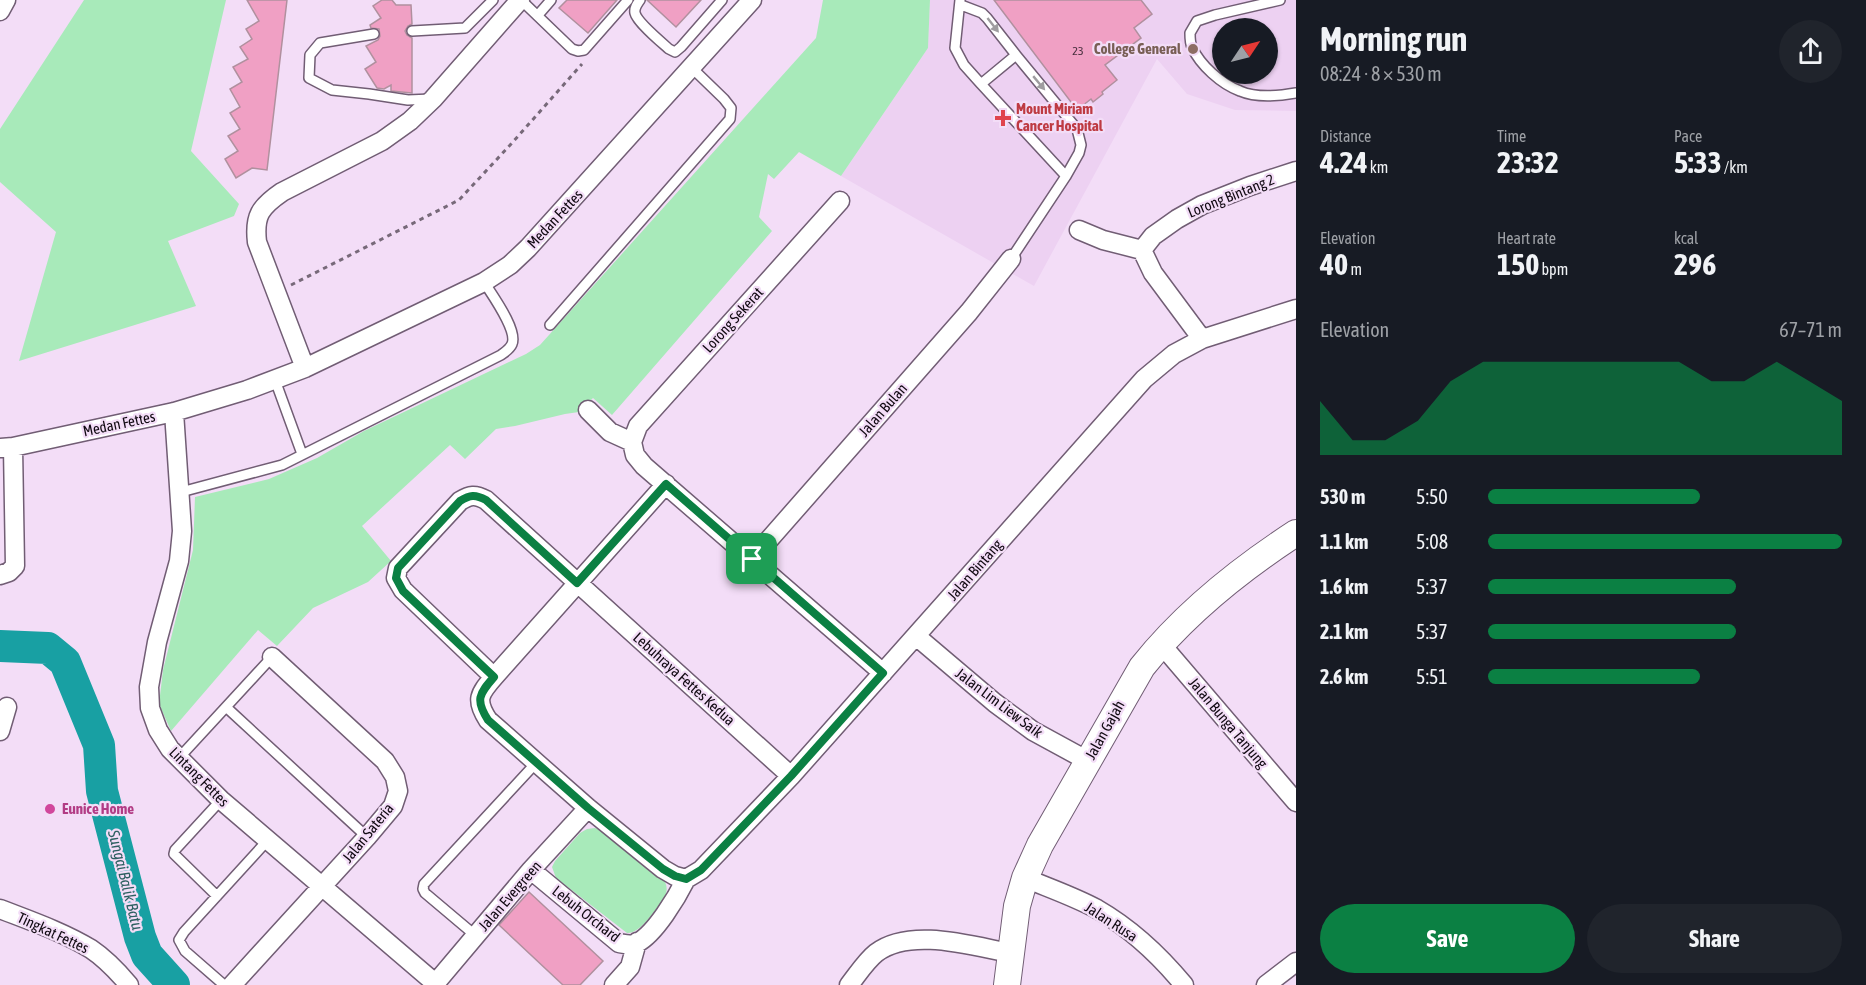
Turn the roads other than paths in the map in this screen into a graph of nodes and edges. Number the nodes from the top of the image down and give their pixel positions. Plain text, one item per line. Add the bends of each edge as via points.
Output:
1 (6, 0) edge
2 (493, 0) edge
3 (521, 0) edge
4 (551, 0) edge
5 (628, 0) edge
6 (640, 0) edge
7 (722, 0) edge
8 (1280, 0) edge
9 (744, 3) edge
10 (961, 3) edge
11 (0, 11) edge
12 (538, 15) junction
13 (412, 31) dead end
14 (374, 34) dead end
15 (1016, 56) junction
16 (692, 68) junction
17 (981, 84) junction
18 (1296, 93) edge
19 (433, 99) junction
20 (1296, 171) edge
21 (1066, 176) junction
22 (840, 201) dead end
23 (1079, 230) dead end
24 (1142, 250) junction
25 (1011, 259) joint
26 (484, 282) junction
27 (1296, 309) edge
28 (550, 325) dead end
29 (1202, 339) junction
30 (305, 368) junction
31 (274, 380) junction
32 (588, 410) dead end
33 (174, 412) junction
34 (632, 442) junction
35 (7, 448) edge
36 (302, 454) junction
37 (666, 484) junction
38 (180, 492) junction
39 (1296, 533) edge
40 (752, 559) junction
41 (0, 575) edge
42 (577, 583) junction
43 (916, 636) junction
44 (1161, 644) junction
45 (272, 657) joint
46 (883, 673) junction
47 (494, 677) junction
48 (7, 707) dead end
49 (226, 707) junction
50 (0, 731) edge
51 (178, 759) junction
52 (1088, 761) junction
53 (536, 762) junction
54 (791, 776) junction
55 (221, 801) junction
56 (1296, 802) edge
57 (588, 808) junction
58 (367, 837) junction
59 (267, 841) junction
60 (531, 870) junction
61 (1025, 878) junction
62 (686, 879) junction
63 (322, 887) junction
64 (217, 896) junction
65 (0, 909) edge
66 (476, 936) junction
67 (638, 942) junction
68 (1010, 953) junction
69 (1296, 962) edge
70 (434, 984) edge
71 (129, 985) edge
72 (224, 985) edge
73 (232, 985) edge
74 (614, 985) edge
75 (849, 985) edge
76 (1007, 985) edge
77 (1184, 985) edge
78 (1266, 985) edge

1 - 11 street
2 - 13 lane via 465,28
3 - 12 lane
3 - 19 street
4 - 12 lane
5 - 12 lane via 584,50 578,51
6 - 7 lane via 634,12 638,19 675,52
8 - 18 lane via 1197,21 1190,33 1192,46 1217,78 1240,92
9 - 16 street, Medan Fettes
10 -> 15 lane via 982,13
10 - 17 lane via 955,48
14 - 19 lane via 320,43 310,55 309,78 332,90 408,100
15 - 17 lane
15 -> 21 lane via 1077,129 1081,145
16 - 26 street, Medan Fettes via 528,248
16 - 28 lane via 731,108 730,119
17 - 21 lane
19 - 30 street via 394,134 282,192 259,212 255,226 257,243
20 - 24 street, Lorong Bintang 2 via 1202,205 1153,236
21 - 25 lane
22 - 34 street, Lorong Sekerat via 638,426
23 - 24 street
24 - 29 street via 1153,273
25 - 40 street, Jalan Bulan
26 - 30 street, Medan Fettes
26 - 36 lane via 509,324 513,337 507,350
27 - 29 street, Jalan Bintang
29 - 43 street, Jalan Bintang via 1174,354 1144,378
30 - 31 street, Medan Fettes
31 - 33 street, Medan Fettes
31 - 36 lane
32 - 34 street via 610,432
33 - 35 street, Medan Fettes
33 - 38 street, Lintang Fettes
34 - 37 street via 635,455
35 - 41 street via 15,566
36 - 38 lane via 275,467
37 - 40 street
37 - 42 street
38 - 51 street, Lintang Fettes via 179,561 149,687 150,708 158,730
39 - 44 street, Jalan Gajah via 1261,555
40 - 46 street
42 - 47 street
42 - 47 street, Lebuhraya Fettes Kedua via 486,500 470,495 398,568 396,578 403,591
42 - 54 street, Lebuhraya Fettes Kedua
43 - 46 street, Jalan Bintang
43 - 52 street, Jalan Lim Liew Saik via 1033,731
44 - 52 street, Jalan Gajah via 1126,692
44 - 56 street, Jalan Bunga Tanjung
45 - 49 lane
45 - 58 street, Jalan Sateria via 386,761 395,777 398,791 393,806
46 - 54 street, Jalan Bintang
47 - 53 street via 482,692 482,710 488,720
48 - 50 street
49 - 51 lane
49 - 58 lane
51 - 55 street, Lintang Fettes
52 - 61 street, Jalan Gajah
53 - 57 street
53 - 66 lane via 424,884 425,893
54 - 62 street, Jalan Bintang via 701,870
55 - 59 street, Lintang Fettes
55 - 64 lane via 174,854
57 - 60 street, Jalan Evergreen
57 - 62 street via 663,869
58 - 63 street, Jalan Sateria
59 - 63 street, Lintang Fettes
59 - 64 lane
60 - 66 street, Jalan Evergreen
60 - 67 street, Lebuh Orchard via 619,943
61 - 68 street, Jalan Gajah
61 - 77 street, Jalan Rusa via 1096,909 1124,926
62 - 67 street, Lebuh Orchard via 677,898
63 - 70 street, Lintang Fettes
63 - 73 street, Jalan Sateria
64 - 72 lane via 179,940 185,951
65 - 71 street, Tingkat Fettes via 93,950
66 - 70 street, Jalan Evergreen
67 - 74 street via 630,967
68 - 75 street via 942,941 892,944 875,953
68 - 76 street, Jalan Gajah
69 - 78 street

